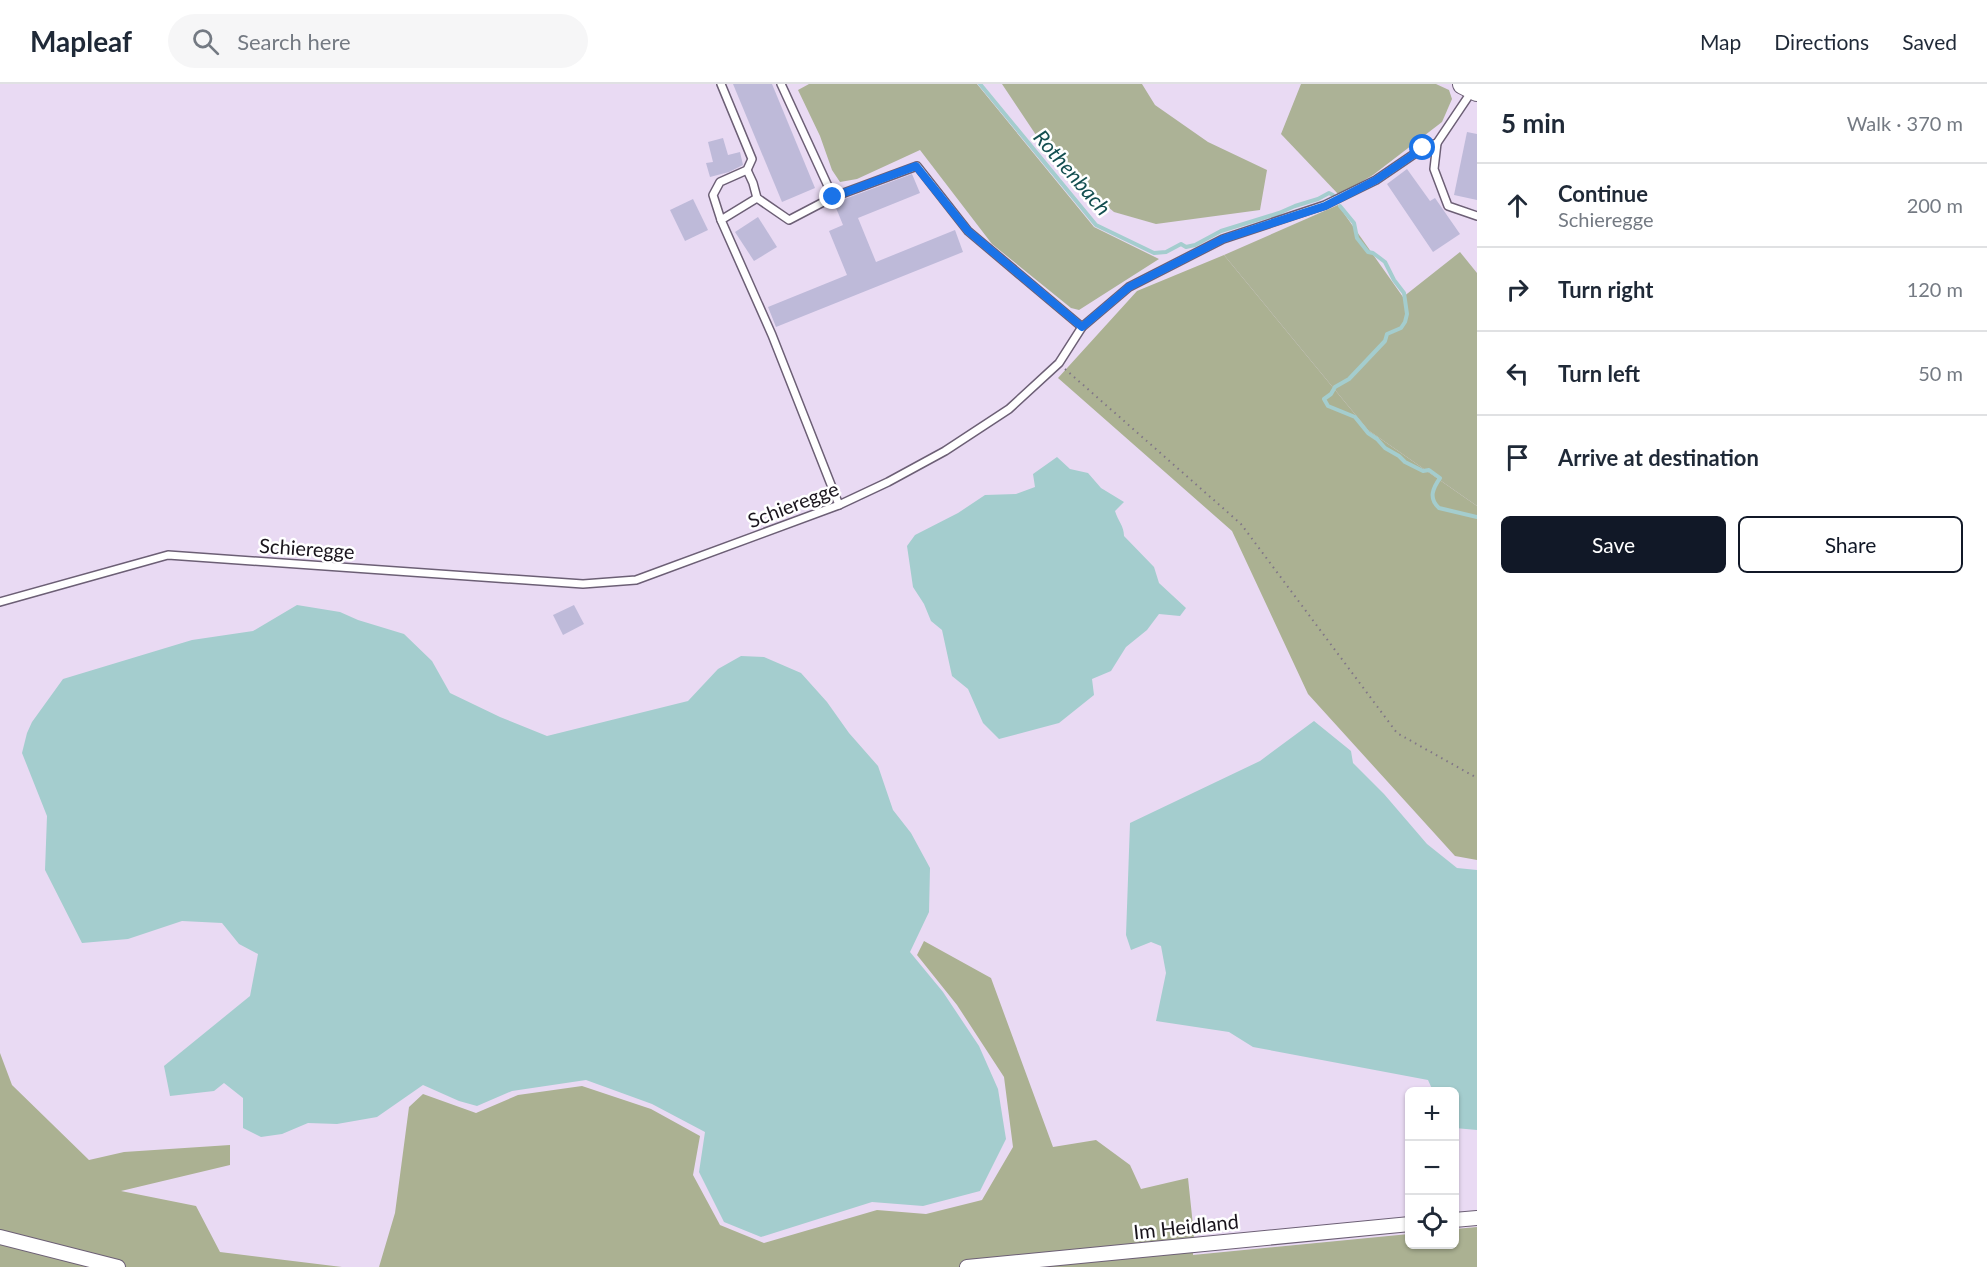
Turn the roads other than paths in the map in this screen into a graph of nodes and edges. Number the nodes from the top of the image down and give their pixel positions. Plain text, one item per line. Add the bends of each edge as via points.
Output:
1 (721, 84) edge
2 (781, 84) edge
3 (1471, 88) edge
4 (1437, 143) junction
5 (747, 170) junction
6 (833, 197) junction
7 (757, 198) junction
8 (1477, 216) edge
9 (721, 220) junction
10 (1082, 327) junction
11 (839, 505) junction
12 (0, 602) edge
13 (1477, 1218) edge
14 (1459, 1220) edge
15 (1405, 1224) edge
16 (0, 1237) edge
17 (118, 1267) edge
18 (967, 1267) edge

1 - 5 lane via 752,159
2 - 6 lane
3 - 4 lane, Schieregge
4 - 8 lane via 1434,169 1448,206
4 - 10 lane, Schieregge via 1325,206 1223,239 1129,287
5 - 7 lane
5 - 9 lane via 720,182 713,195
6 - 7 lane via 789,220
6 - 10 lane via 916,166 968,231
7 - 9 lane
9 - 11 lane via 772,335
10 - 11 lane, Schieregge via 1059,363 1009,409 945,451
11 - 12 lane, Schieregge via 636,580 583,584 168,555
13 - 14 street
15 - 18 street, Im Heidland
16 - 17 street

